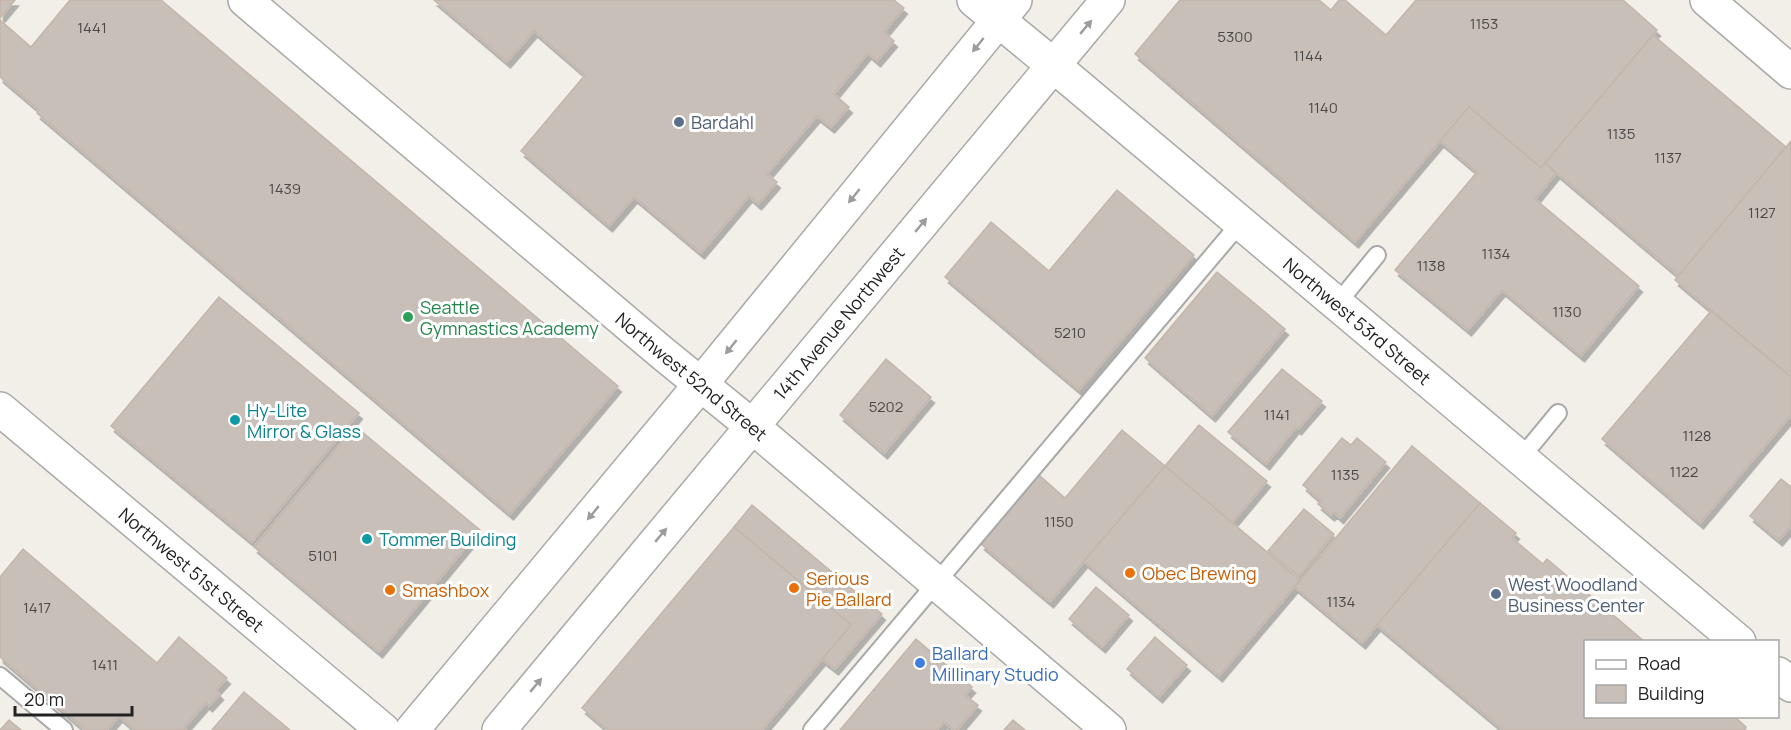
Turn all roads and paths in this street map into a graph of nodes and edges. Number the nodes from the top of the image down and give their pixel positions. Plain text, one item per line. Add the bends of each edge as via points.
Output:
1 (245, 0) edge
2 (1108, 0) edge
3 (1707, 0) edge
4 (996, 7) edge
5 (1053, 65) junction
6 (1791, 72) edge
7 (1241, 222) junction
8 (1377, 255) dead end
9 (1337, 304) junction
10 (700, 385) junction
11 (0, 409) edge
12 (1558, 413) dead end
13 (752, 426) junction
14 (1521, 458) junction
15 (936, 584) junction
16 (1737, 640) edge
17 (1779, 675) edge
18 (0, 676) edge
19 (1791, 685) edge
20 (64, 730) edge
21 (383, 730) edge
22 (412, 730) edge
23 (499, 730) edge
24 (812, 730) edge
25 (1108, 730) edge

1 - 10 street, Northwest 52nd Street
5 -> 2 street, 14th Avenue Northwest
3 - 6 street
4 - 5 street, Northwest 53rd Street
4 -> 10 street
5 - 7 street, Northwest 53rd Street
13 -> 5 street, 14th Avenue Northwest
7 - 9 street, Northwest 53rd Street
7 - 15 lane
8 - 9 lane
9 - 14 street, Northwest 53rd Street
10 - 13 street, Northwest 52nd Street
10 -> 22 street
11 - 21 street, Northwest 51st Street
12 - 14 lane
13 - 15 street, Northwest 52nd Street
23 -> 13 street, 14th Avenue Northwest
14 - 16 street, Northwest 53rd Street
15 - 24 lane
15 - 25 street, Northwest 52nd Street
17 - 19 street
18 - 20 lane

